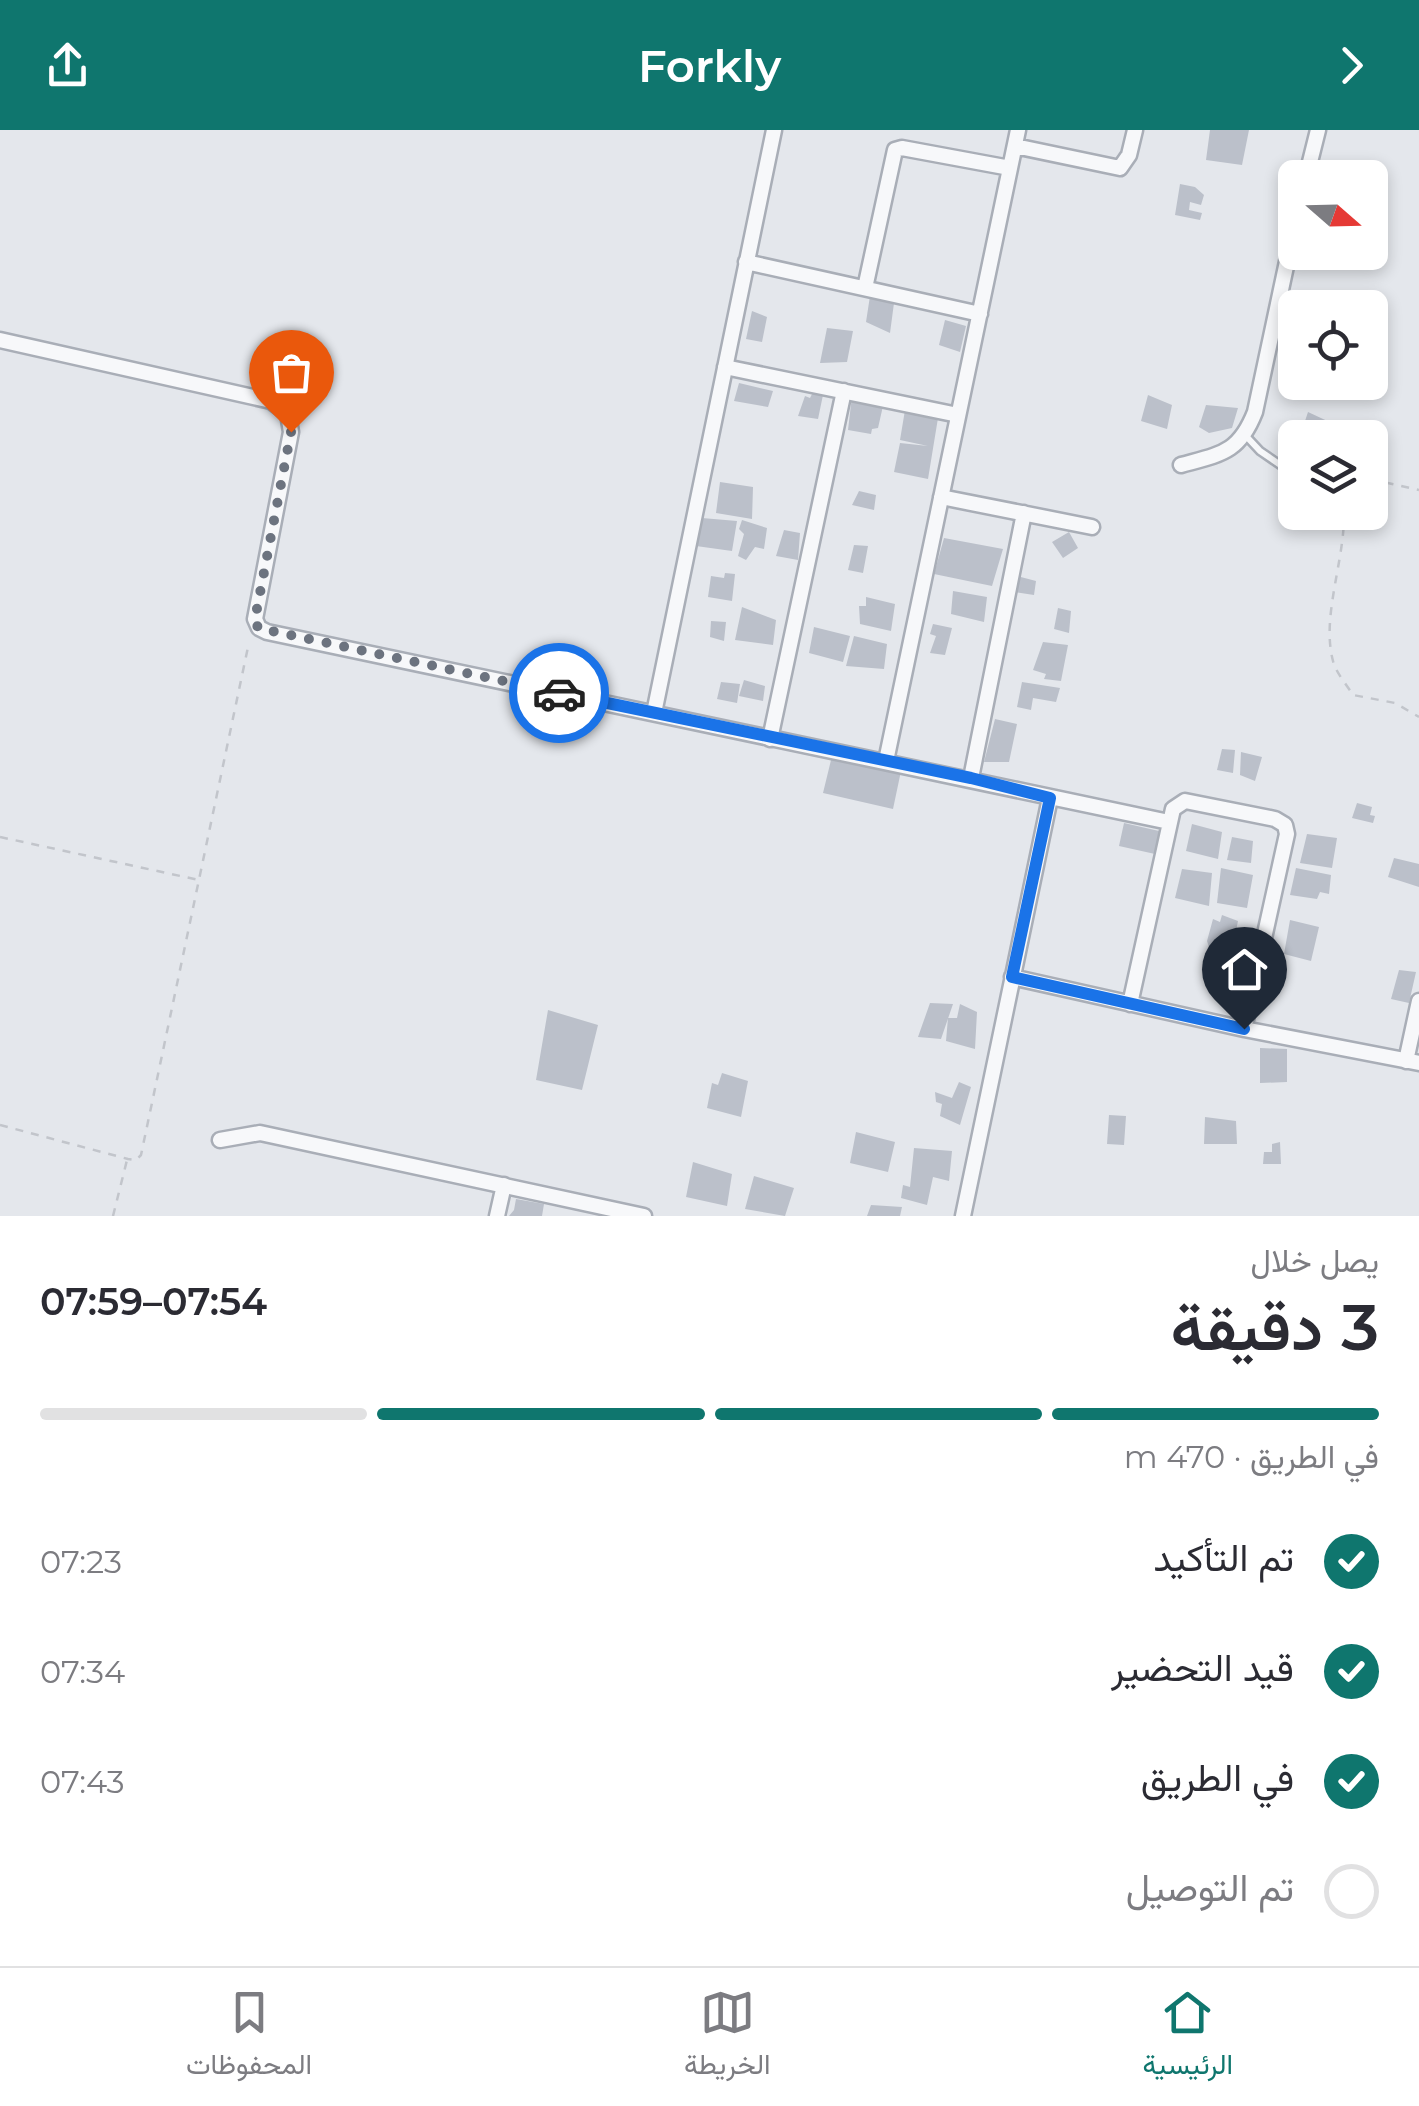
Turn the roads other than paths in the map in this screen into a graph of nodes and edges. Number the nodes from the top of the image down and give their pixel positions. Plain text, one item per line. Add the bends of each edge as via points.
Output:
1 (774, 130) edge
2 (1018, 130) edge
3 (1135, 130) edge
4 (1318, 130) edge
5 (1015, 146) junction
6 (1310, 160) edge
7 (1010, 168) junction
8 (746, 262) junction
9 (1285, 270) edge
10 (864, 288) junction
11 (980, 314) junction
12 (0, 340) edge
13 (725, 367) junction
14 (844, 391) junction
15 (958, 415) junction
16 (1246, 436) junction
17 (1278, 463) edge
18 (1181, 465) dead end
19 (941, 497) junction
20 (1024, 513) junction
21 (1092, 527) dead end
22 (654, 713) junction
23 (770, 739) junction
24 (886, 761) junction
25 (971, 778) junction
26 (1050, 798) junction
27 (1170, 822) junction
28 (1012, 977) junction
29 (1419, 1000) edge
30 (1130, 1004) junction
31 (1244, 1029) junction
32 (1413, 1062) edge
33 (220, 1140) dead end
34 (504, 1186) junction
35 (497, 1216) edge
36 (644, 1216) edge
37 (963, 1216) edge

1 - 8 street
2 - 5 street
3 - 5 street via 1120,168
4 - 6 street
5 - 7 street
7 - 10 street via 895,150
7 - 11 street
8 - 10 street
8 - 13 street
9 - 16 street
10 - 11 street
11 - 15 street
12 - 22 street via 272,401 288,414 291,432 258,628
13 - 14 street
13 - 22 street
14 - 15 street
14 - 23 street
15 - 19 street
16 - 17 lane
16 - 18 street via 1234,447
19 - 20 street
19 - 24 street
20 - 21 street
20 - 25 street
22 - 23 street
23 - 24 street
24 - 25 street
25 - 26 street
26 - 27 street
26 - 28 street
27 - 30 street
27 - 31 street via 1185,801 1284,825
28 - 30 street
28 - 37 street
29 - 32 street
30 - 31 street
31 - 32 street
33 - 34 street via 260,1133
34 - 35 street
34 - 36 street

